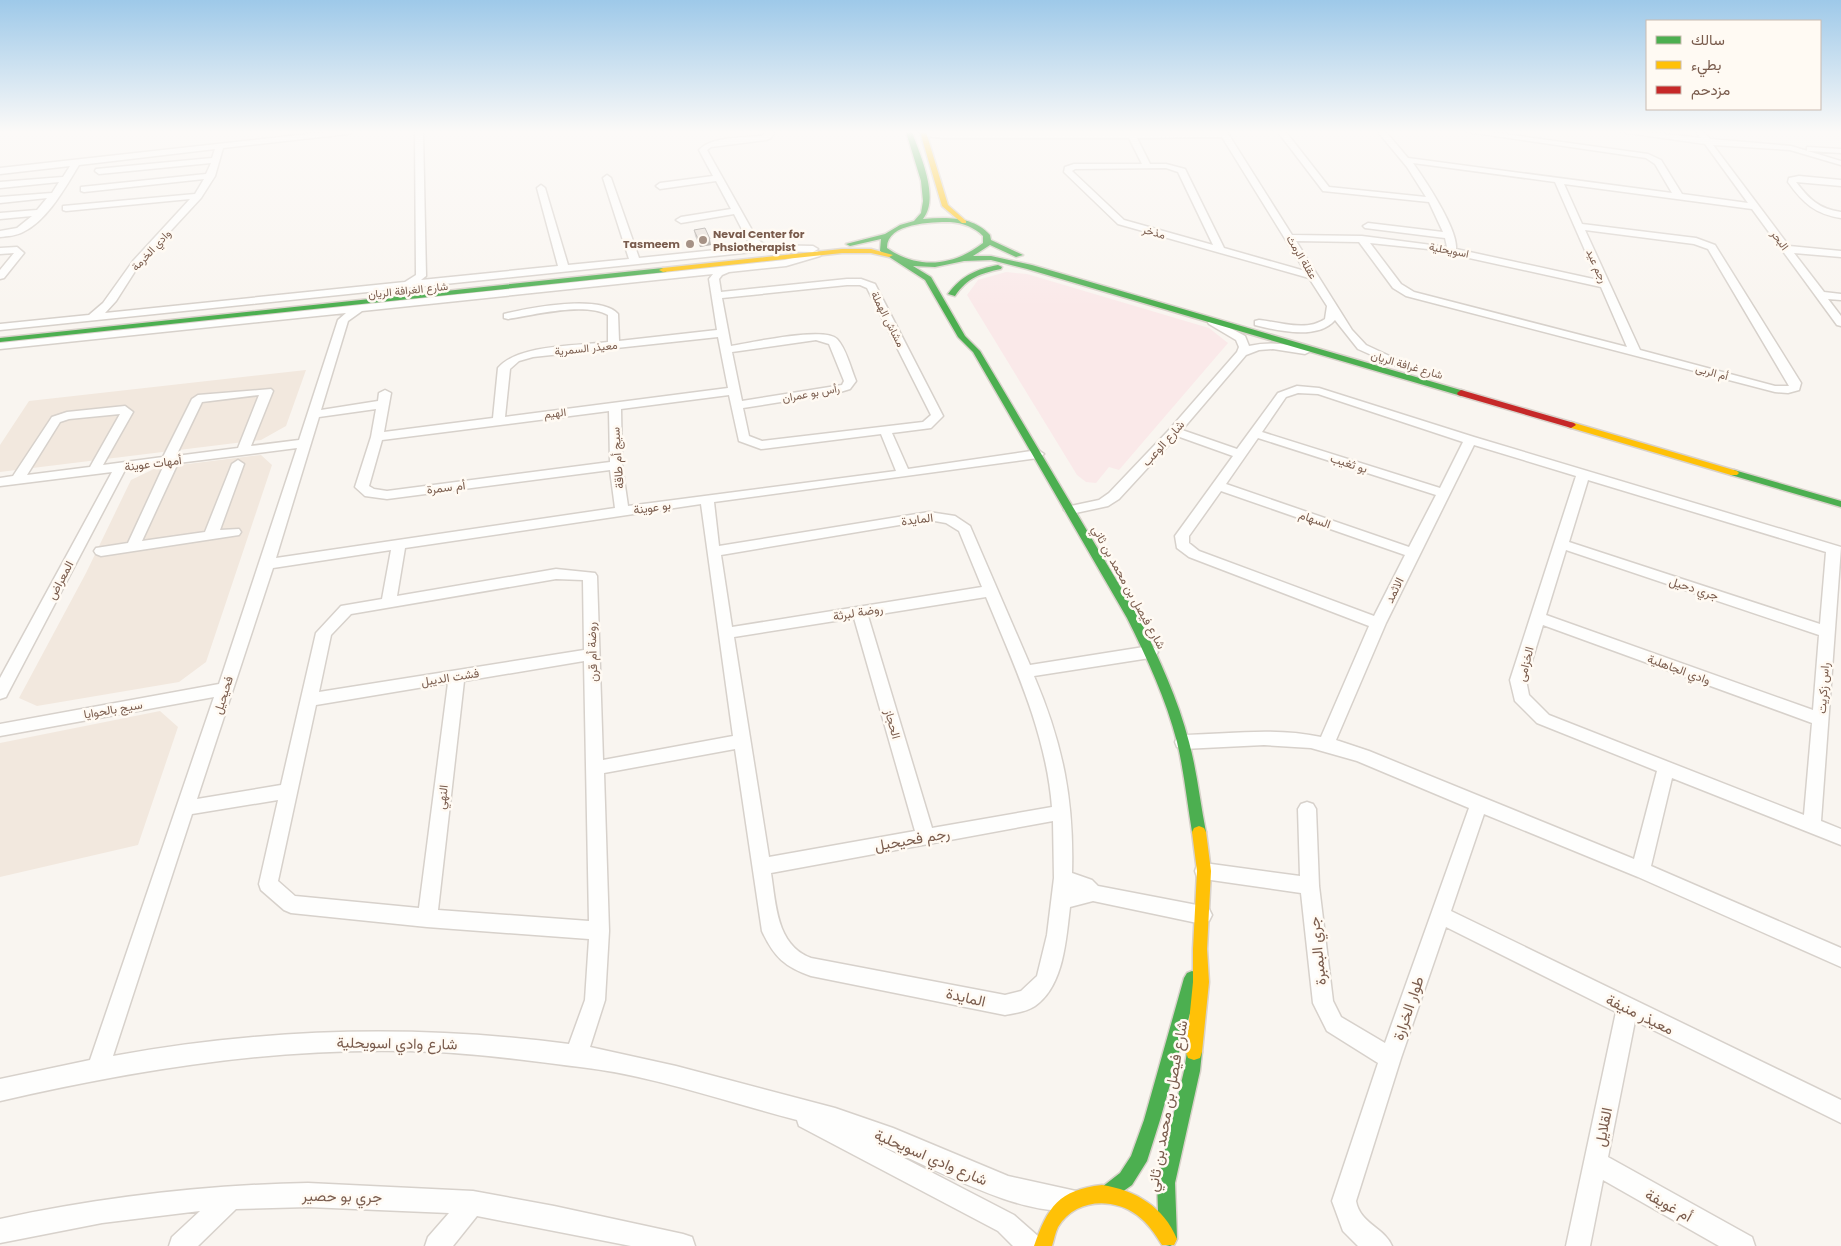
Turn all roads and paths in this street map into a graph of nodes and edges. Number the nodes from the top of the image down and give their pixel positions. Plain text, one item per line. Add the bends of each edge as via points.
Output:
1 (58, 190) edge
2 (202, 190) edge
3 (420, 190) edge
4 (542, 190) edge
5 (611, 190) edge
6 (725, 190) edge
7 (924, 190) edge
8 (940, 190) edge
9 (1087, 190) edge
10 (1192, 190) edge
11 (1259, 190) edge
12 (1337, 190) edge
13 (1426, 190) edge
14 (1563, 190) edge
15 (1630, 190) edge
16 (1675, 190) edge
17 (1744, 190) edge
18 (1798, 190) edge
19 (54, 195) junction
20 (198, 196) junction
21 (1679, 197) junction
22 (0, 200) edge
23 (1432, 200) junction
24 (1756, 207) junction
25 (66, 208) dead end
26 (737, 211) junction
27 (38, 213) junction
28 (1841, 215) edge
29 (0, 216) edge
30 (681, 220) dead end
31 (917, 222) junction
32 (964, 222) junction
33 (1368, 226) dead end
34 (1579, 226) junction
35 (0, 234) edge
36 (886, 236) junction
37 (1449, 236) junction
38 (1290, 238) junction
39 (1362, 239) junction
40 (988, 241) junction
41 (764, 248) junction
42 (1451, 249) junction
43 (1786, 249) junction
44 (0, 251) edge
45 (815, 251) junction
46 (1222, 251) junction
47 (1841, 254) edge
48 (889, 255) junction
49 (965, 259) junction
50 (635, 261) junction
51 (901, 261) junction
52 (948, 263) junction
53 (1030, 267) junction
54 (564, 269) junction
55 (728, 269) junction
56 (658, 271) junction
57 (694, 272) junction
58 (0, 276) edge
59 (421, 276) junction
60 (1313, 276) junction
61 (714, 279) junction
62 (450, 281) junction
63 (437, 282) junction
64 (468, 284) junction
65 (1605, 285) junction
66 (401, 286) junction
67 (540, 289) junction
68 (508, 292) junction
69 (363, 295) junction
70 (1820, 295) junction
71 (716, 296) junction
72 (405, 297) junction
73 (1841, 297) edge
74 (523, 299) junction
75 (111, 303) junction
76 (368, 307) junction
77 (1331, 307) junction
78 (287, 310) junction
79 (316, 312) junction
80 (130, 314) junction
81 (521, 314) junction
82 (118, 315) junction
83 (336, 315) junction
84 (162, 316) junction
85 (508, 316) dead end
86 (87, 318) junction
87 (68, 321) junction
88 (1212, 321) junction
89 (1259, 323) junction
90 (1841, 323) edge
91 (955, 326) junction
92 (0, 327) edge
93 (39, 329) junction
94 (0, 333) edge
95 (723, 333) junction
96 (0, 340) edge
97 (614, 345) junction
98 (0, 346) edge
99 (726, 350) junction
100 (976, 351) junction
101 (1318, 352) junction
102 (1635, 352) junction
103 (1242, 353) junction
104 (1394, 362) junction
105 (734, 391) junction
106 (737, 405) junction
107 (614, 406) junction
108 (315, 414) junction
109 (499, 421) junction
110 (1603, 422) dead end
111 (885, 430) junction
112 (1174, 431) junction
113 (1254, 433) junction
114 (376, 437) junction
115 (1470, 440) junction
116 (305, 443) junction
117 (244, 451) junction
118 (1038, 454) junction
119 (1240, 454) junction
120 (170, 460) junction
121 (238, 464) dead end
122 (616, 465) junction
123 (121, 466) junction
124 (94, 470) junction
125 (904, 474) junction
126 (1583, 474) junction
127 (17, 480) junction
128 (0, 482) edge
129 (1217, 485) junction
130 (1443, 493) junction
131 (707, 499) junction
132 (1841, 504) edge
133 (1071, 510) junction
134 (622, 511) junction
135 (234, 532) dead end
136 (211, 535) junction
137 (1561, 544) junction
138 (399, 545) junction
139 (133, 546) junction
140 (101, 551) dead end
141 (1837, 551) edge
142 (713, 552) junction
143 (1413, 553) junction
144 (267, 564) junction
145 (991, 591) junction
146 (389, 602) junction
147 (860, 612) junction
148 (1538, 618) junction
149 (1378, 623) junction
150 (1827, 632) junction
151 (726, 634) junction
152 (1150, 652) junction
153 (592, 654) junction
154 (1025, 672) junction
155 (457, 676) junction
156 (225, 689) junction
157 (0, 693) edge
158 (309, 700) junction
159 (1820, 719) junction
160 (0, 730) edge
161 (742, 741) junction
162 (1183, 742) junction
163 (1326, 744) junction
164 (596, 768) junction
165 (1666, 768) junction
166 (288, 791) junction
167 (1479, 804) junction
168 (186, 808) junction
169 (1307, 809) dead end
170 (1063, 812) junction
171 (1812, 826) junction
172 (926, 837) junction
173 (1841, 837) edge
174 (761, 867) junction
175 (1641, 870) junction
176 (1204, 871) junction
177 (1310, 886) junction
178 (1062, 887) junction
179 (1202, 915) junction
180 (1440, 915) junction
181 (427, 918) junction
182 (599, 931) junction
183 (1200, 949) junction
184 (1841, 958) edge
185 (1627, 1008) junction
186 (576, 1056) junction
187 (1390, 1058) junction
188 (98, 1068) junction
189 (0, 1090) edge
190 (790, 1108) junction
191 (1841, 1112) edge
192 (1595, 1163) junction
193 (1108, 1193) junction
194 (230, 1197) junction
195 (1074, 1200) junction
196 (473, 1203) junction
197 (0, 1231) edge
198 (1170, 1242) edge
199 (181, 1246) edge
200 (437, 1246) edge
201 (683, 1246) edge
202 (1030, 1246) edge
203 (1043, 1246) edge
204 (1380, 1246) edge
205 (1578, 1246) edge
206 (1742, 1246) edge

1 - 19 street
2 - 20 street, وادي الخرمة
3 - 59 street
4 - 54 street
5 - 50 street
6 - 26 street
7 - 31 main road via 926,211
8 - 32 main road via 945,206
9 - 46 street, مذخر via 1121,222
10 - 46 street, مذخر
11 - 38 street, عقلة الرمث
12 - 23 street
13 - 23 street
14 - 34 street, رجم عيد
15 - 21 street
16 - 21 street
17 - 24 street, البحر
18 - 28 street via 1818,212
19 - 22 street
19 - 27 street
20 - 25 street
20 - 75 street, وادي الخرمة via 136,264
21 - 24 street
23 - 37 street
24 - 43 street, البحر
26 - 30 street
26 - 41 street via 753,241
27 - 29 street
27 - 35 street via 20,230
31 - 32 main road, شارع الغرافة الريان
31 - 36 main road, شارع الغرافة الريان
32 - 40 main road via 979,227
33 - 37 street
34 - 65 street, رجم عيد
34 - 102 street, أم الربى via 1696,241 1712,247 1796,386 1792,390 1782,390
36 - 45 main road, شارع الغرافة الريان
36 - 48 main road via 882,246
37 - 42 street
38 - 39 street, اسويحلية
38 - 60 street, عقلة الرمث
39 - 42 street, اسويحلية
39 - 102 street, أم الربى via 1397,286 1410,294
40 - 49 main road via 981,251
40 - 89 main road, شارع غرافة الريان via 1014,253
41 - 45 street, شارع الغرافة الريان
41 - 50 street, شارع الغرافة الريان
42 - 65 street, اسويحلية
43 - 47 street
43 - 70 street, البحر
44 - 58 street via 17,250 19,253
45 - 48 main road, شارع الغرافة الريان via 860,250
45 - 55 street, شارع الغرافة الريان via 786,263
45 - 56 main road, شارع الغرافة الريان
45 - 64 main road, شارع الغرافة الريان
46 - 60 street, مذخر
48 - 51 main road, شارع الغرافة الريان
49 - 52 main road
49 - 53 main road, شارع غرافة الريان via 991,258
50 - 54 street, شارع الغرافة الريان
51 - 52 main road via 922,265
51 - 91 main road, شارع فيصل بن محمد بن ثاني via 928,279
52 - 53 main road via 944,279 954,298 959,282 975,272 997,267
53 - 88 main road, شارع غرافة الريان
54 - 62 street, شارع الغرافة الريان
55 - 57 street, شارع الغرافة الريان
55 - 61 street via 718,273
56 - 57 main road
56 - 72 main road, شارع الغرافة الريان
57 - 61 street
57 - 67 street, شارع الغرافة الريان
59 - 63 street
59 - 66 street
60 - 77 street, عقلة الرمث
61 - 71 street, مشاش الهملة
62 - 63 street, شارع الغرافة الريان
62 - 64 main road
63 - 66 street, شارع الغرافة الريان
64 - 69 main road, شارع الغرافة الريان
65 - 102 street, رجم عيد
66 - 69 main road
66 - 80 street, شارع الغرافة الريان
67 - 68 street, شارع الغرافة الريان
67 - 74 street
68 - 74 street
68 - 76 street, شارع الغرافة الريان
69 - 84 main road, شارع الغرافة الريان
70 - 73 street
70 - 90 street, البحر
71 - 95 street, مشاش الهملة
71 - 111 street, مشاش الهملة via 847,282 871,286 937,416 927,425
72 - 76 main road
72 - 78 main road, شارع الغرافة الريان
74 - 81 street
75 - 82 street via 111,310
75 - 86 street, وادي الخرمة
76 - 83 street, شارع الغرافة الريان
76 - 83 street
77 - 89 street via 1330,320 1316,328
77 - 104 street, عقلة الرمث via 1356,342
78 - 79 main road
78 - 96 main road, شارع الغرافة الريان
79 - 83 street, شارع الغرافة الريان
79 - 98 street, شارع الغرافة الريان
80 - 82 street, شارع الغرافة الريان
80 - 84 main road
81 - 85 street
81 - 97 street via 593,306 608,309 613,314
82 - 86 street, شارع الغرافة الريان
83 - 108 street, فحيحيل
84 - 93 main road, شارع الغرافة الريان
86 - 87 street, شارع الغرافة الريان
87 - 92 street, شارع الغرافة الريان
87 - 93 main road
88 - 101 main road, شارع غرافة الريان
88 - 103 street via 1241,338
89 - 104 main road, شارع غرافة الريان
91 - 100 main road, شارع فيصل بن محمد بن ثاني
91 - 100 main road, شارع فيصل بن محمد بن ثاني via 968,324
93 - 94 main road, شارع الغرافة الريان
95 - 97 street, معيذر السمرية
95 - 99 street, مشاش الهملة
97 - 109 street, معيذر السمرية via 532,354 515,359 504,368
99 - 105 street, مشاش الهملة
99 - 106 street, رأس بو عمران via 829,338 834,342 850,381 846,387 837,390
100 - 118 main road, شارع فيصل بن محمد بن ثاني
101 - 103 street via 1268,346
101 - 132 main road, شارع غرافة الريان
103 - 112 street, شارع الوعب
104 - 110 main road, شارع غرافة الريان
105 - 106 street, مشاش الهملة
105 - 107 street, الهيم
106 - 111 street, مشاش الهملة via 743,438 760,446
107 - 109 street, الهيم
107 - 122 street, سيج أم طاقة
108 - 114 street, أم سمرة via 384,399
108 - 116 street, فحيحيل
109 - 114 street, الهيم
111 - 125 street
112 - 119 street
112 - 133 street, شارع الوعب via 1114,496 1103,503
113 - 115 street via 1282,394 1297,389 1319,391
113 - 119 street
113 - 130 street, بو ثغيب
114 - 122 street, أم سمرة via 362,487 370,493 387,495
115 - 126 street
115 - 130 street, الاثمد
116 - 117 street, أمهات عوينة
116 - 144 street, فحيحيل
117 - 120 street, أمهات عوينة
117 - 120 street via 266,391 198,399
118 - 125 street, بو عوينة
118 - 133 main road, شارع فيصل بن محمد بن ثاني
119 - 129 street
120 - 123 street, أمهات عوينة
120 - 139 street
121 - 136 street
122 - 134 street, سيج أم طاقة
123 - 124 street, أمهات عوينة
123 - 157 street, المعراض
124 - 127 street, أمهات عوينة
124 - 127 street via 127,412 125,410 56,420
125 - 131 street, بو عوينة
126 - 137 street, الخزامى
126 - 141 street
127 - 128 street, أمهات عوينة
129 - 143 street, السهام
129 - 149 street via 1182,536 1182,545 1194,554
130 - 143 street, الاثمد
131 - 134 street, بو عوينة
131 - 142 street, المايدة
133 - 152 main road, شارع فيصل بن محمد بن ثاني
134 - 138 street, بو عوينة
135 - 136 street
136 - 139 street
137 - 148 street, الخزامى
137 - 150 street, جري دحيل
138 - 144 street, بو عوينة
138 - 146 street
139 - 140 street
141 - 150 street, راس زكريت
142 - 145 street, المايدة via 937,516 950,519 965,529
142 - 151 street, المايدة
143 - 149 street, الاثمد
144 - 156 street, فحيحيل
145 - 147 street, روضة لبرثة
145 - 154 street, المايدة
146 - 153 street, روضة أم قرن via 556,574 590,576
146 - 158 street, روضة أم قرن via 346,610 324,633
147 - 151 street, روضة لبرثة
147 - 172 street, الحجاز
148 - 159 street, وادي الجاهلية
148 - 165 street, الخزامى via 1518,680 1521,697 1543,720
149 - 163 street, الاثمد
150 - 159 street, راس زكريت
151 - 161 street, المايدة
152 - 154 street
152 - 162 main road, شارع فيصل بن محمد بن ثاني
153 - 155 street, فشت الديبل
153 - 164 street, روضة أم قرن
154 - 170 street, المايدة via 1050,740
155 - 158 street, فشت الديبل
155 - 181 street, النهي
156 - 160 street, سيج بالحوايا
156 - 168 street, فحيحيل
158 - 166 street, روضة أم قرن
159 - 171 street, راس زكريت
161 - 164 street
161 - 174 street, المايدة
162 - 163 street via 1277,738
162 - 176 main road, شارع فيصل بن محمد بن ثاني via 1196,806
163 - 167 street via 1357,753
164 - 182 street, روضة أم قرن
165 - 171 street, الخزامى
165 - 175 street
166 - 168 street
166 - 181 street, روضة أم قرن via 268,884 291,904
167 - 175 street
167 - 180 street, طوار الخرارة
168 - 188 street, فحيحيل
169 - 177 street, جري البمبرة
170 - 172 street, رجم فحيحيل
170 - 178 street, المايدة
171 - 173 street, الخزامى
172 - 174 street, رجم فحيحيل
174 - 178 street, المايدة via 772,931 782,949 800,963 1005,1005 1026,1000 1041,988 1050,970
175 - 184 street
176 - 177 street
176 - 179 main road, شارع فيصل بن محمد بن ثاني
177 - 187 street, جري البمبرة via 1323,1003 1334,1024
178 - 179 street via 1078,898 1093,893
179 - 183 main road, شارع فيصل بن محمد بن ثاني
180 - 185 street, معيذر منيفة
180 - 187 street, طوار الخرارة
181 - 182 street, روضة أم قرن
182 - 186 street, روضة أم قرن via 595,1000
183 - 193 main road, شارع فيصل بن محمد بن ثاني via 1138,1161 1126,1179
183 - 198 main road, شارع فيصل بن محمد بن ثاني via 1196,1046 1166,1183
185 - 191 street, معيذر منيفة
185 - 192 street, القلايل
186 - 188 street, شارع وادي اسويحلية via 462,1044 346,1042 225,1050
186 - 190 street, شارع وادي اسويحلية via 683,1077
187 - 204 street, طوار الخرارة via 1344,1200 1345,1214 1355,1230
188 - 189 street, شارع وادي اسويحلية
190 - 195 street, شارع وادي اسويحلية via 840,1120 1019,1193
190 - 202 street, شارع وادي اسويحلية via 1006,1223
192 - 205 street, القلايل
192 - 206 street, أم غويفة
193 - 195 main road via 1085,1195
193 - 198 main road via 1142,1207 1155,1218
194 - 196 street, جري بو حصير via 369,1196
194 - 197 street, جري بو حصير via 121,1209
194 - 199 street
195 - 203 main road via 1056,1215
196 - 200 street
196 - 201 street, جري بو حصير via 547,1215

